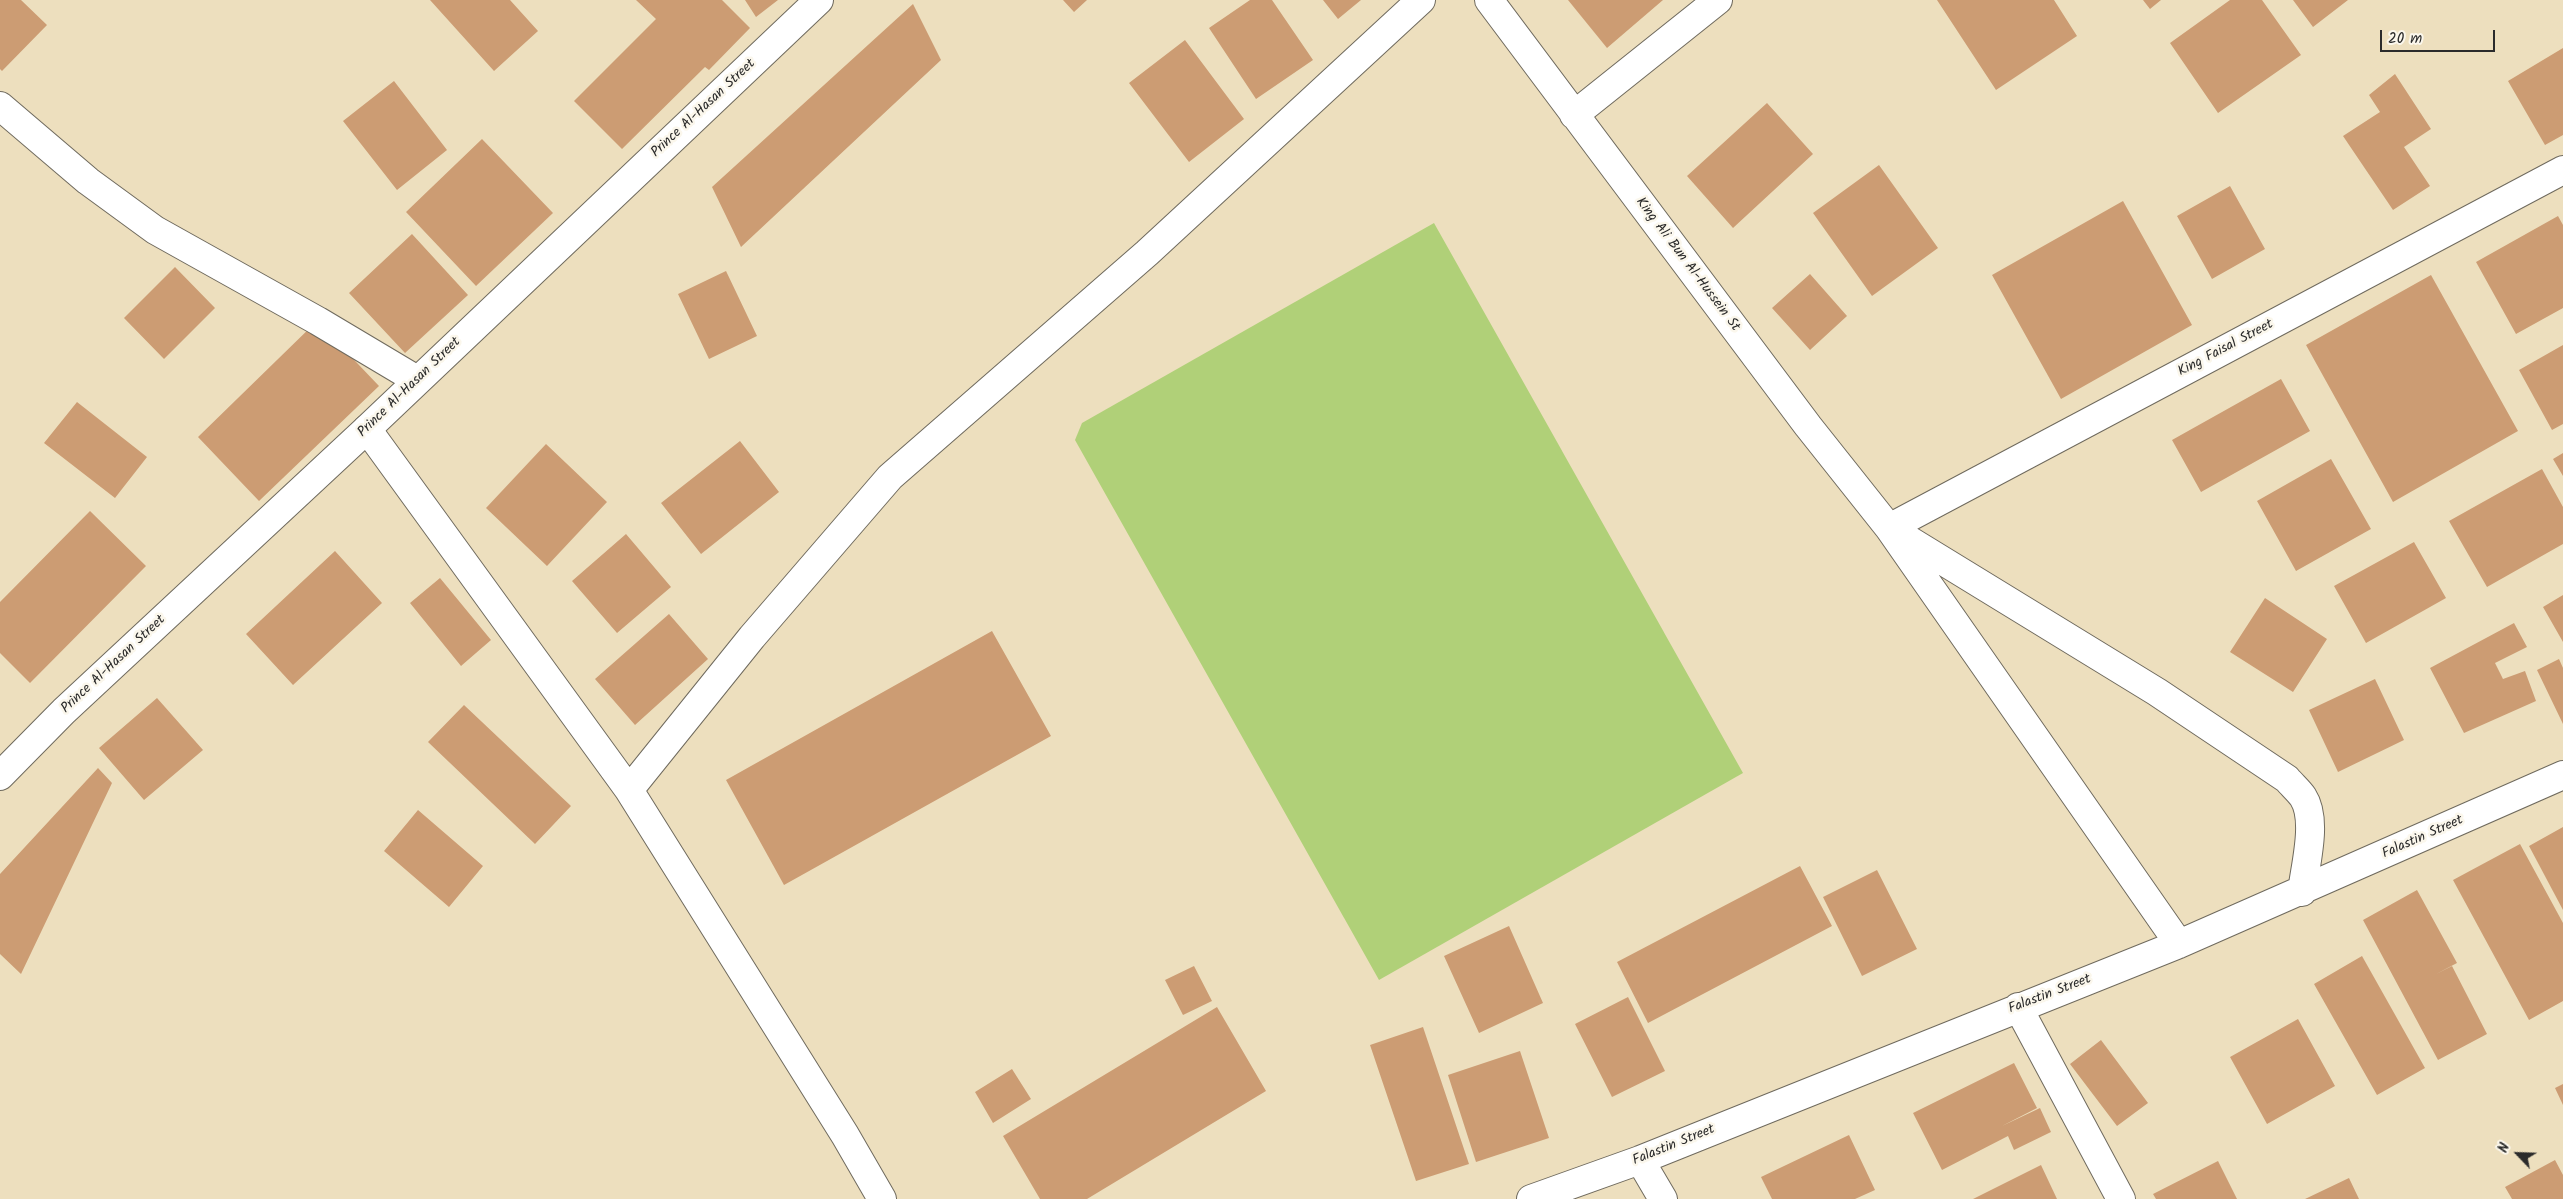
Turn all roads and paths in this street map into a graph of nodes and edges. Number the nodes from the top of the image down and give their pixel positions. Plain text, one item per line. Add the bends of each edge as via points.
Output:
1 (820, 0) edge
2 (1421, 0) edge
3 (1489, 0) edge
4 (1718, 0) edge
5 (0, 106) edge
6 (1574, 115) junction
7 (2563, 170) edge
8 (417, 380) junction
9 (367, 429) junction
10 (1889, 528) junction
11 (2563, 775) edge
12 (0, 776) edge
13 (629, 790) junction
14 (2302, 892) junction
15 (2179, 944) junction
16 (2018, 1007) junction
17 (1640, 1160) junction
18 (882, 1199) edge
19 (1531, 1199) edge
20 (1663, 1199) edge
21 (2121, 1199) edge

1 - 8 street, Prince Al-Hasan Street
2 - 13 street via 1147,253 890,477 752,637
3 - 6 street, King Ali Bun Al-Hussein St
4 - 6 street
5 - 8 street via 88,180 155,230
6 - 10 street, King Ali Bun Al-Hussein St via 1808,426
7 - 10 street, King Faisal Street
8 - 9 street, Prince Al-Hasan Street
9 - 12 street, Prince Al-Hasan Street via 64,711
9 - 13 street
10 - 14 street via 2156,692 2287,779 2304,799 2310,817
10 - 15 street, King Ali Bun Al-Hussein St
11 - 14 street, Falastin Street
13 - 18 street
14 - 15 street, Falastin Street
15 - 16 street, Falastin Street
16 - 17 street, Falastin Street
16 - 21 street
17 - 19 street, Falastin Street
17 - 20 street

